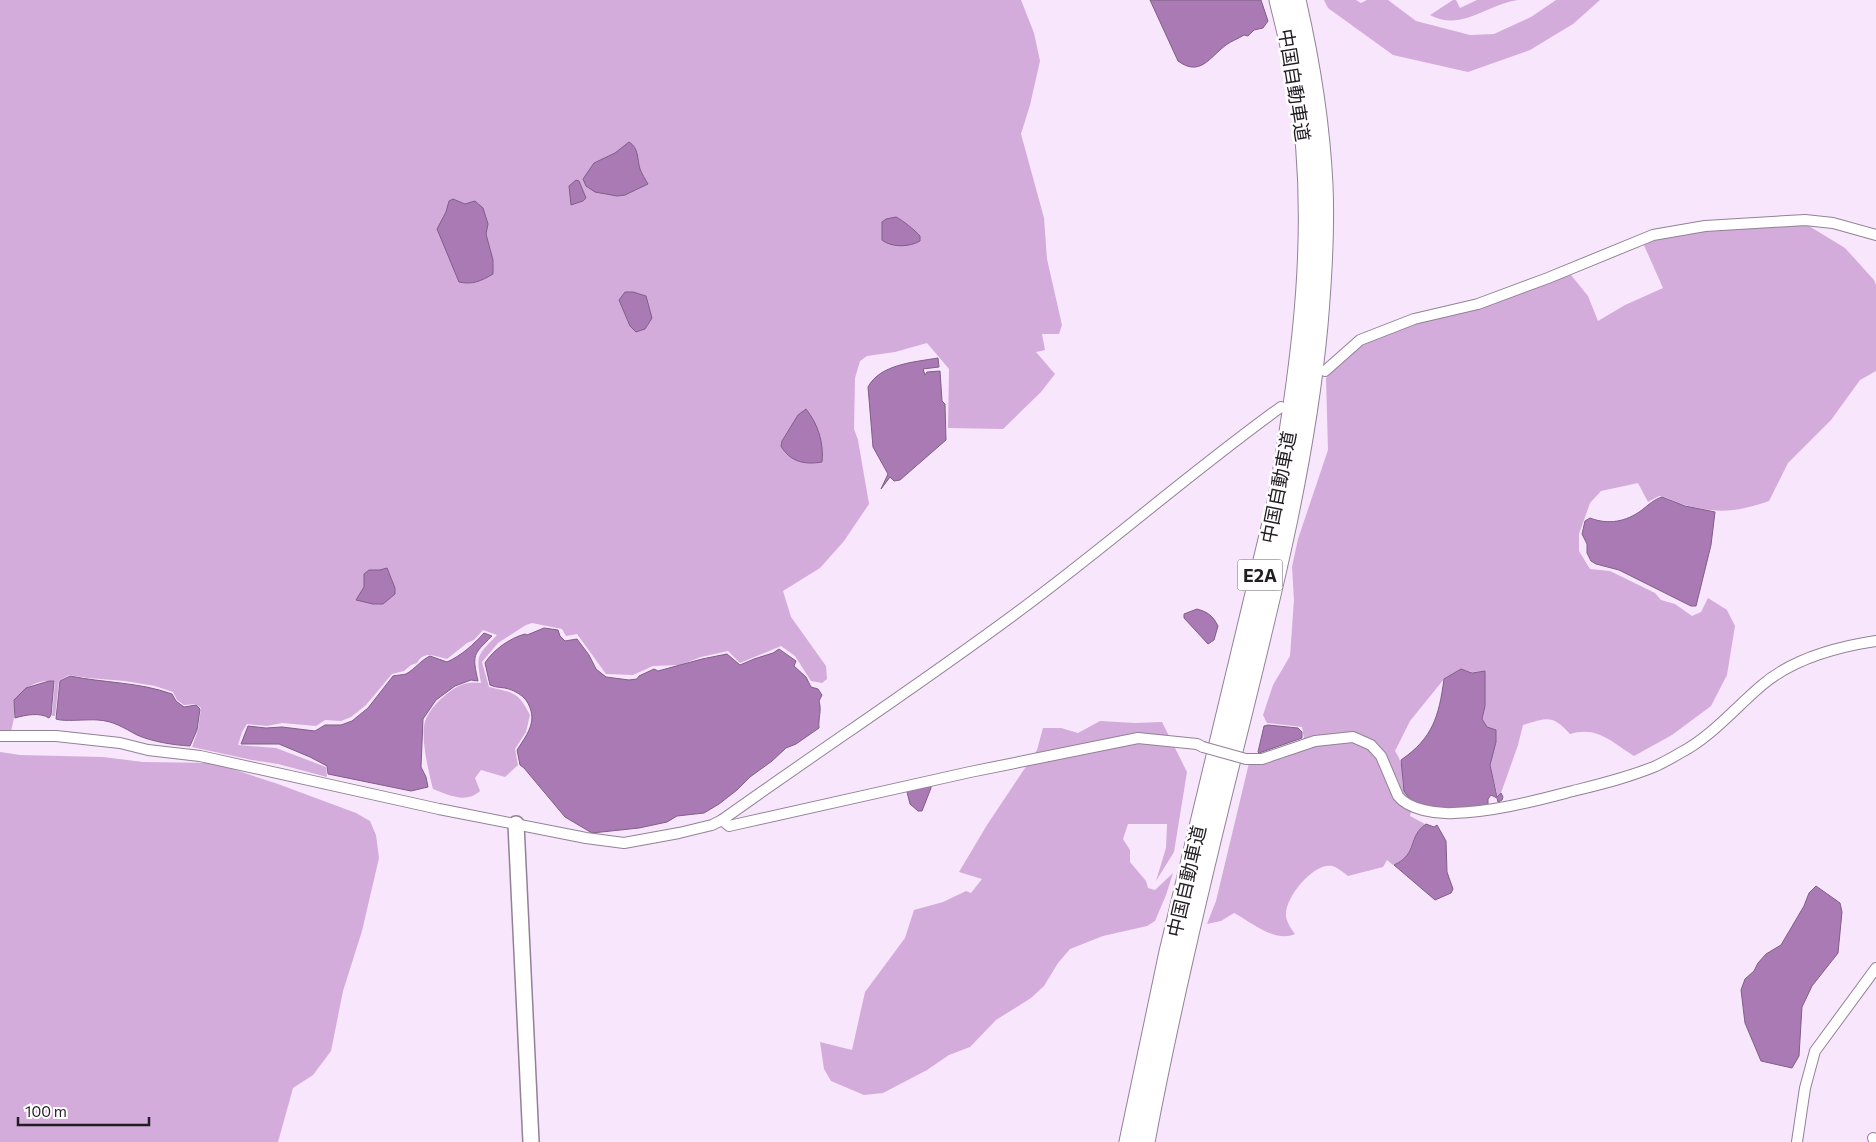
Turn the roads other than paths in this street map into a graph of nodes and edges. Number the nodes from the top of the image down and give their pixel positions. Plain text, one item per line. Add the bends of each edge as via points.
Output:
1 (1279, 0) edge
2 (1296, 0) edge
3 (1876, 235) edge
4 (1325, 371) dead end
5 (1281, 407) dead end
6 (1876, 641) edge
7 (0, 736) edge
8 (722, 820) junction
9 (516, 824) junction
10 (1876, 968) edge
11 (531, 1142) edge
12 (1129, 1142) edge
13 (1145, 1142) edge
14 (1797, 1142) edge

1 - 12 highway, 中国自動車道 / E2A via 1298,86 1308,187 1300,358 1278,498 1169,952
2 - 13 highway, 中国自動車道 / E2A via 1314,88 1323,187 1315,361 1305,432 1276,577 1185,949
3 - 4 street via 1833,223 1805,220 1669,231 1478,304 1414,319 1360,340
5 - 8 street via 1030,603
6 - 8 street, bridge via 1833,650 1780,671 1694,745 1655,766 1621,778 1495,808 1453,814 1410,806 1398,796 1381,756 1371,745 1353,737 1315,741 1262,759 1246,759 1198,744 1138,738 729,826
7 - 9 street via 56,736 200,756
8 - 9 street via 679,834 624,843
9 - 11 street
10 - 14 street via 1815,1051 1805,1088

